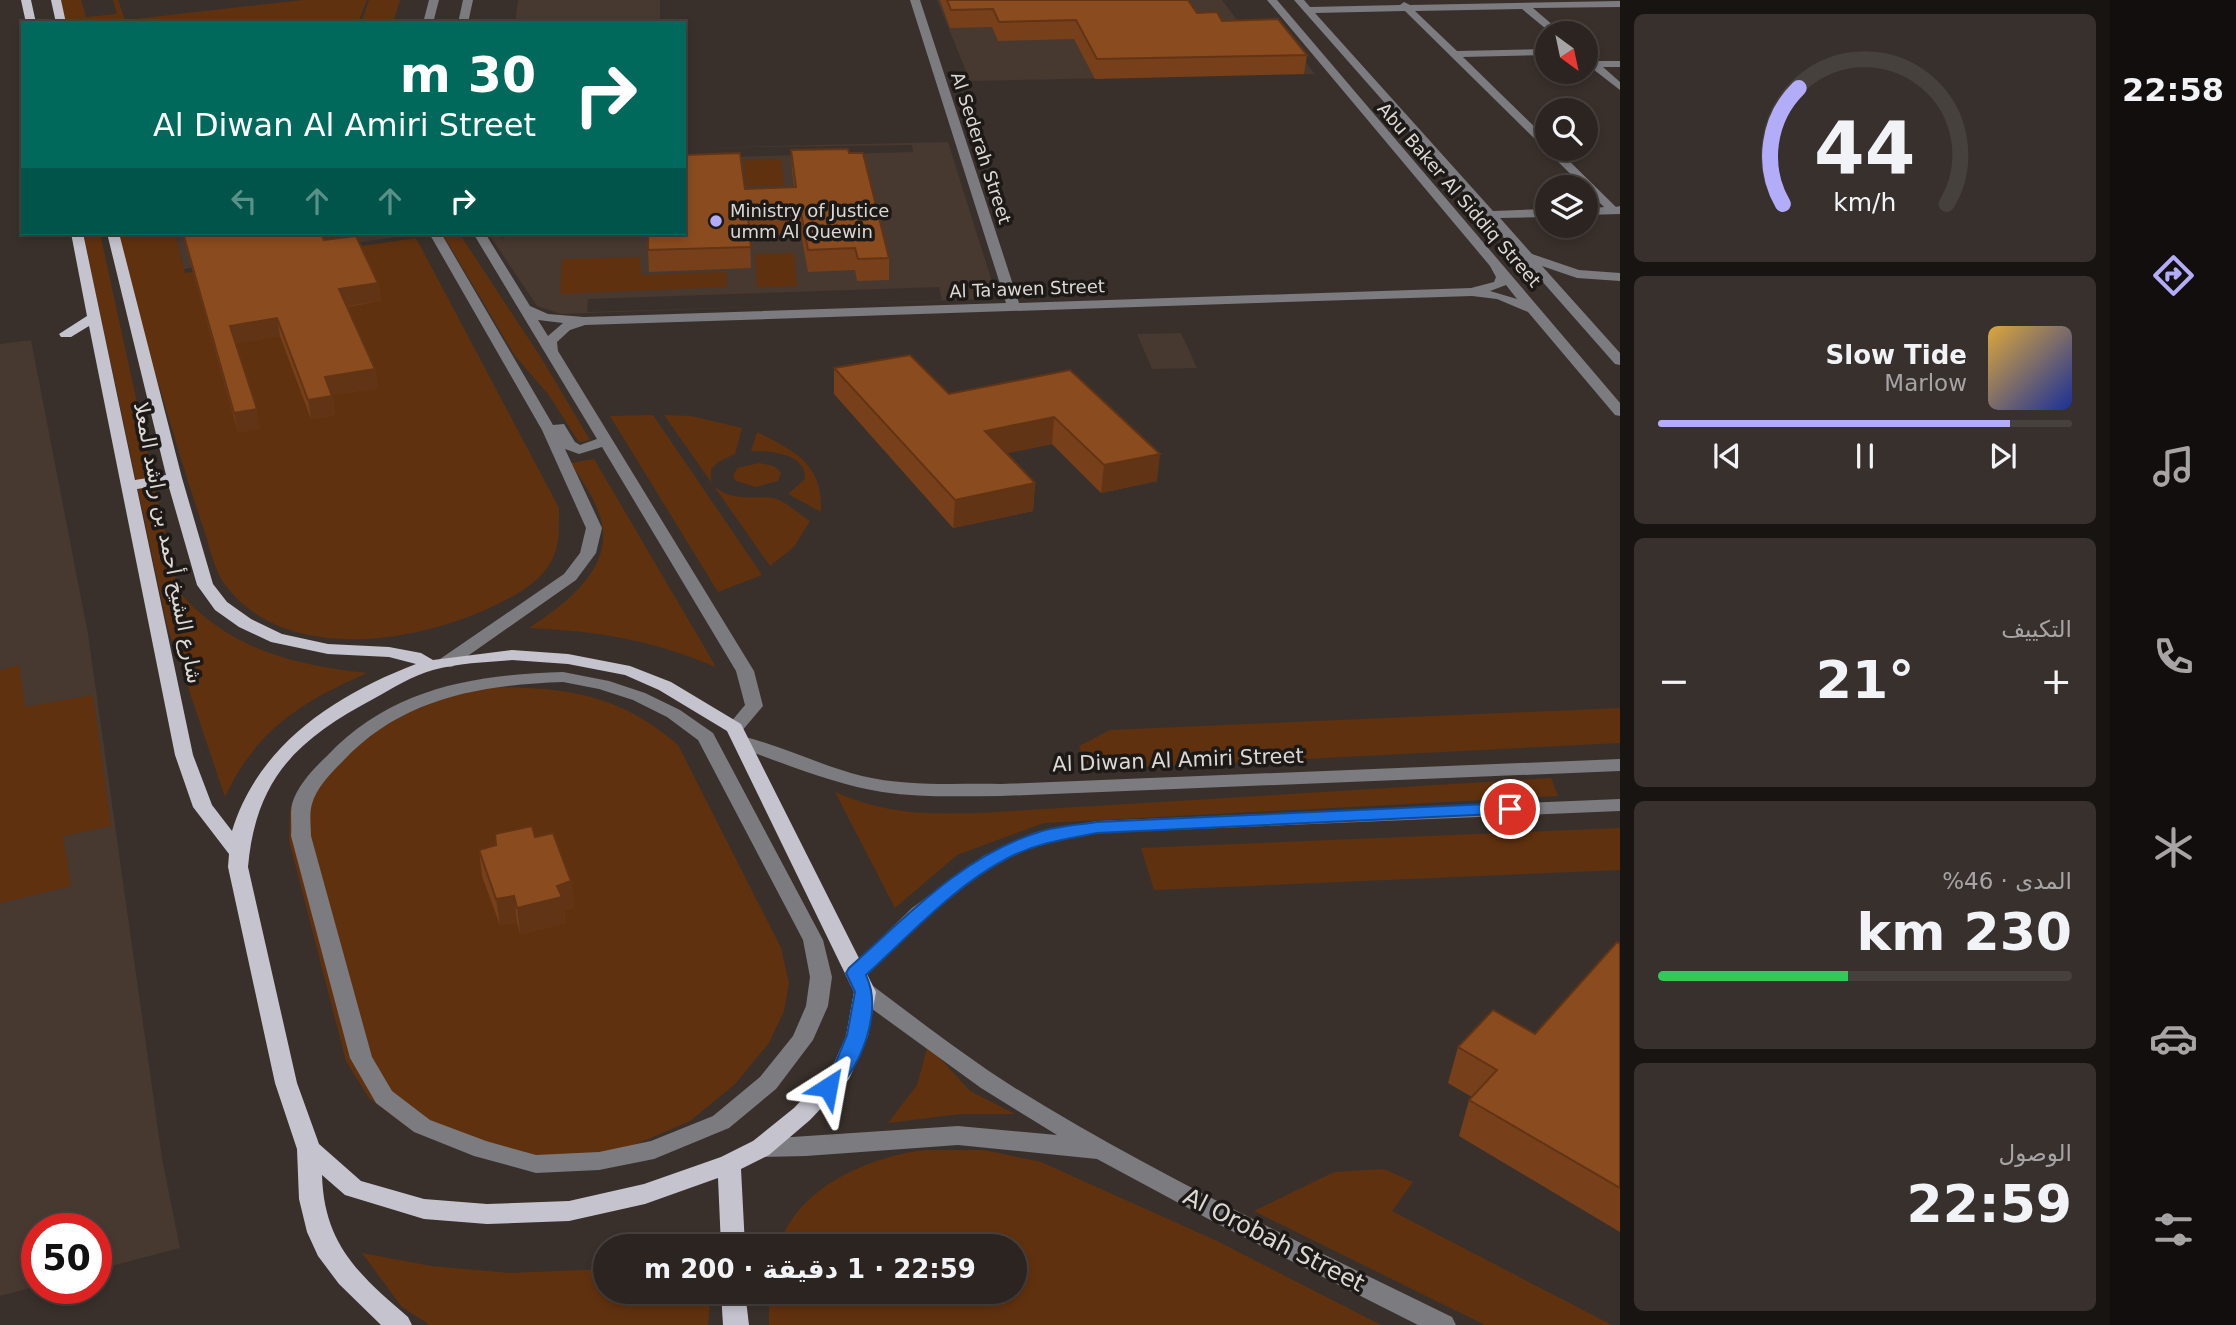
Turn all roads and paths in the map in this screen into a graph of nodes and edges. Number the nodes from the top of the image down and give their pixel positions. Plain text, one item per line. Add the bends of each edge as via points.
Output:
1 (26, 0) edge
2 (56, 0) edge
3 (434, 0) edge
4 (468, 0) edge
5 (915, 0) edge
6 (1272, 0) edge
7 (1521, 3) edge
8 (1403, 4) edge
9 (1620, 4) edge
10 (1303, 5) edge
11 (31, 21) edge
12 (61, 21) edge
13 (429, 21) edge
14 (463, 21) edge
15 (1543, 21) edge
16 (1305, 42) junction
17 (1535, 52) edge
18 (1454, 54) junction
19 (1598, 62) edge
20 (1620, 64) edge
21 (1598, 68) edge
22 (1620, 86) edge
23 (1382, 94) junction
24 (1535, 133) edge
25 (1564, 161) edge
26 (1617, 210) edge
27 (1598, 211) edge
28 (1535, 213) edge
29 (1488, 215) junction
30 (77, 235) edge
31 (113, 235) edge
32 (436, 235) edge
33 (480, 235) edge
34 (1522, 254) junction
35 (1496, 267) junction
36 (1620, 278) edge
37 (1472, 292) junction
38 (1575, 294) junction
39 (523, 306) junction
40 (1014, 307) junction
41 (96, 316) junction
42 (584, 321) junction
43 (66, 334) dead end
44 (1559, 337) junction
45 (551, 351) junction
46 (504, 355) junction
47 (1620, 361) edge
48 (1620, 394) edge
49 (1620, 412) edge
50 (605, 441) junction
51 (174, 478) junction
52 (130, 486) junction
53 (438, 664) junction
54 (740, 736) junction
55 (1620, 765) edge
56 (733, 787) joint
57 (1620, 805) edge
58 (238, 851) junction
59 (860, 983) junction
60 (761, 1148) junction
61 (309, 1149) junction
62 (1105, 1152) junction
63 (729, 1164) junction
64 (732, 1234) edge
65 (734, 1304) edge
66 (400, 1325) edge
67 (736, 1325) edge
68 (1444, 1325) edge

1 - 11 main road
2 - 12 main road
3 - 13 street
4 - 14 street
5 - 40 street, Al Sederah Street
6 - 16 street, Abu Baker Al Siddiq Street
7 - 8 street
7 - 9 street
7 - 15 street
8 - 10 street
8 - 18 street
10 - 23 street, Abu Baker Al Siddiq Street
16 - 23 street via 1328,43 1349,68
16 - 35 street, Abu Baker Al Siddiq Street
17 - 18 street
18 - 24 street
19 - 20 street
21 - 22 street
23 - 29 street, Abu Baker Al Siddiq Street
25 - 26 street
26 - 27 street
28 - 29 street
29 - 34 street, Abu Baker Al Siddiq Street
30 - 41 main road, شارع الشيخ أحمد بن راشد المعلا
31 - 51 main road, شارع الشيخ أحمد بن راشد المعلا
32 - 46 street
33 - 39 street
34 - 36 street via 1577,274
34 - 38 street, Abu Baker Al Siddiq Street
35 - 37 street, Al Ta'awen Street via 1502,277 1500,284
35 - 44 street, Abu Baker Al Siddiq Street
36 - 38 street
37 - 40 street, Al Ta'awen Street
37 - 44 street, Al Ta'awen Street via 1518,302
38 - 47 street, Abu Baker Al Siddiq Street
39 - 42 street, Al Ta'awen Street via 545,318
39 - 45 street
40 - 42 street, Al Ta'awen Street
41 - 43 main road
41 - 52 main road, شارع الشيخ أحمد بن راشد المعلا
42 - 45 street, Al Ta'awen Street via 555,333
44 - 48 street
44 - 49 street, Abu Baker Al Siddiq Street
45 - 50 street
46 - 50 street via 541,396 569,445 579,450
46 - 53 street via 549,430 594,527 589,553 570,577
50 - 54 street via 745,671 754,706
51 - 52 main road
51 - 53 main road, شارع الشيخ أحمد بن راشد المعلا via 205,586 221,606 245,623 277,638 328,649 388,652
52 - 58 main road, شارع الشيخ أحمد بن راشد المعلا via 192,784 216,827
53 - 54 main road via 512,655 568,659 630,671 665,686
53 - 58 main road via 355,701 311,727 272,765 252,796
54 - 55 street, Al Diwan Al Amiri Street via 846,776 916,789 1001,790
54 - 59 main road
56 - 56 street via 706,737 680,716 604,683 563,677 511,678 418,699 343,747 302,805 301,836 360,1058 384,1097 422,1126 536,1164 599,1161 654,1150 721,1122 768,1083 802,1040 817,1006 821,977 813,940
57 - 59 street via 1097,827 1044,837 1002,853 955,884
58 - 61 main road via 285,1083
59 - 60 main road via 857,1035 841,1073
59 - 62 street, Al Orobah Street via 1006,1093
60 - 62 street, Al Orobah Street via 844,1146 940,1136 1005,1137
60 - 63 main road
61 - 63 main road via 353,1188 424,1209 487,1214 569,1211 645,1194
61 - 66 main road via 314,1215 332,1257 358,1290
62 - 68 street, Al Orobah Street
63 - 64 main road
65 - 67 main road

